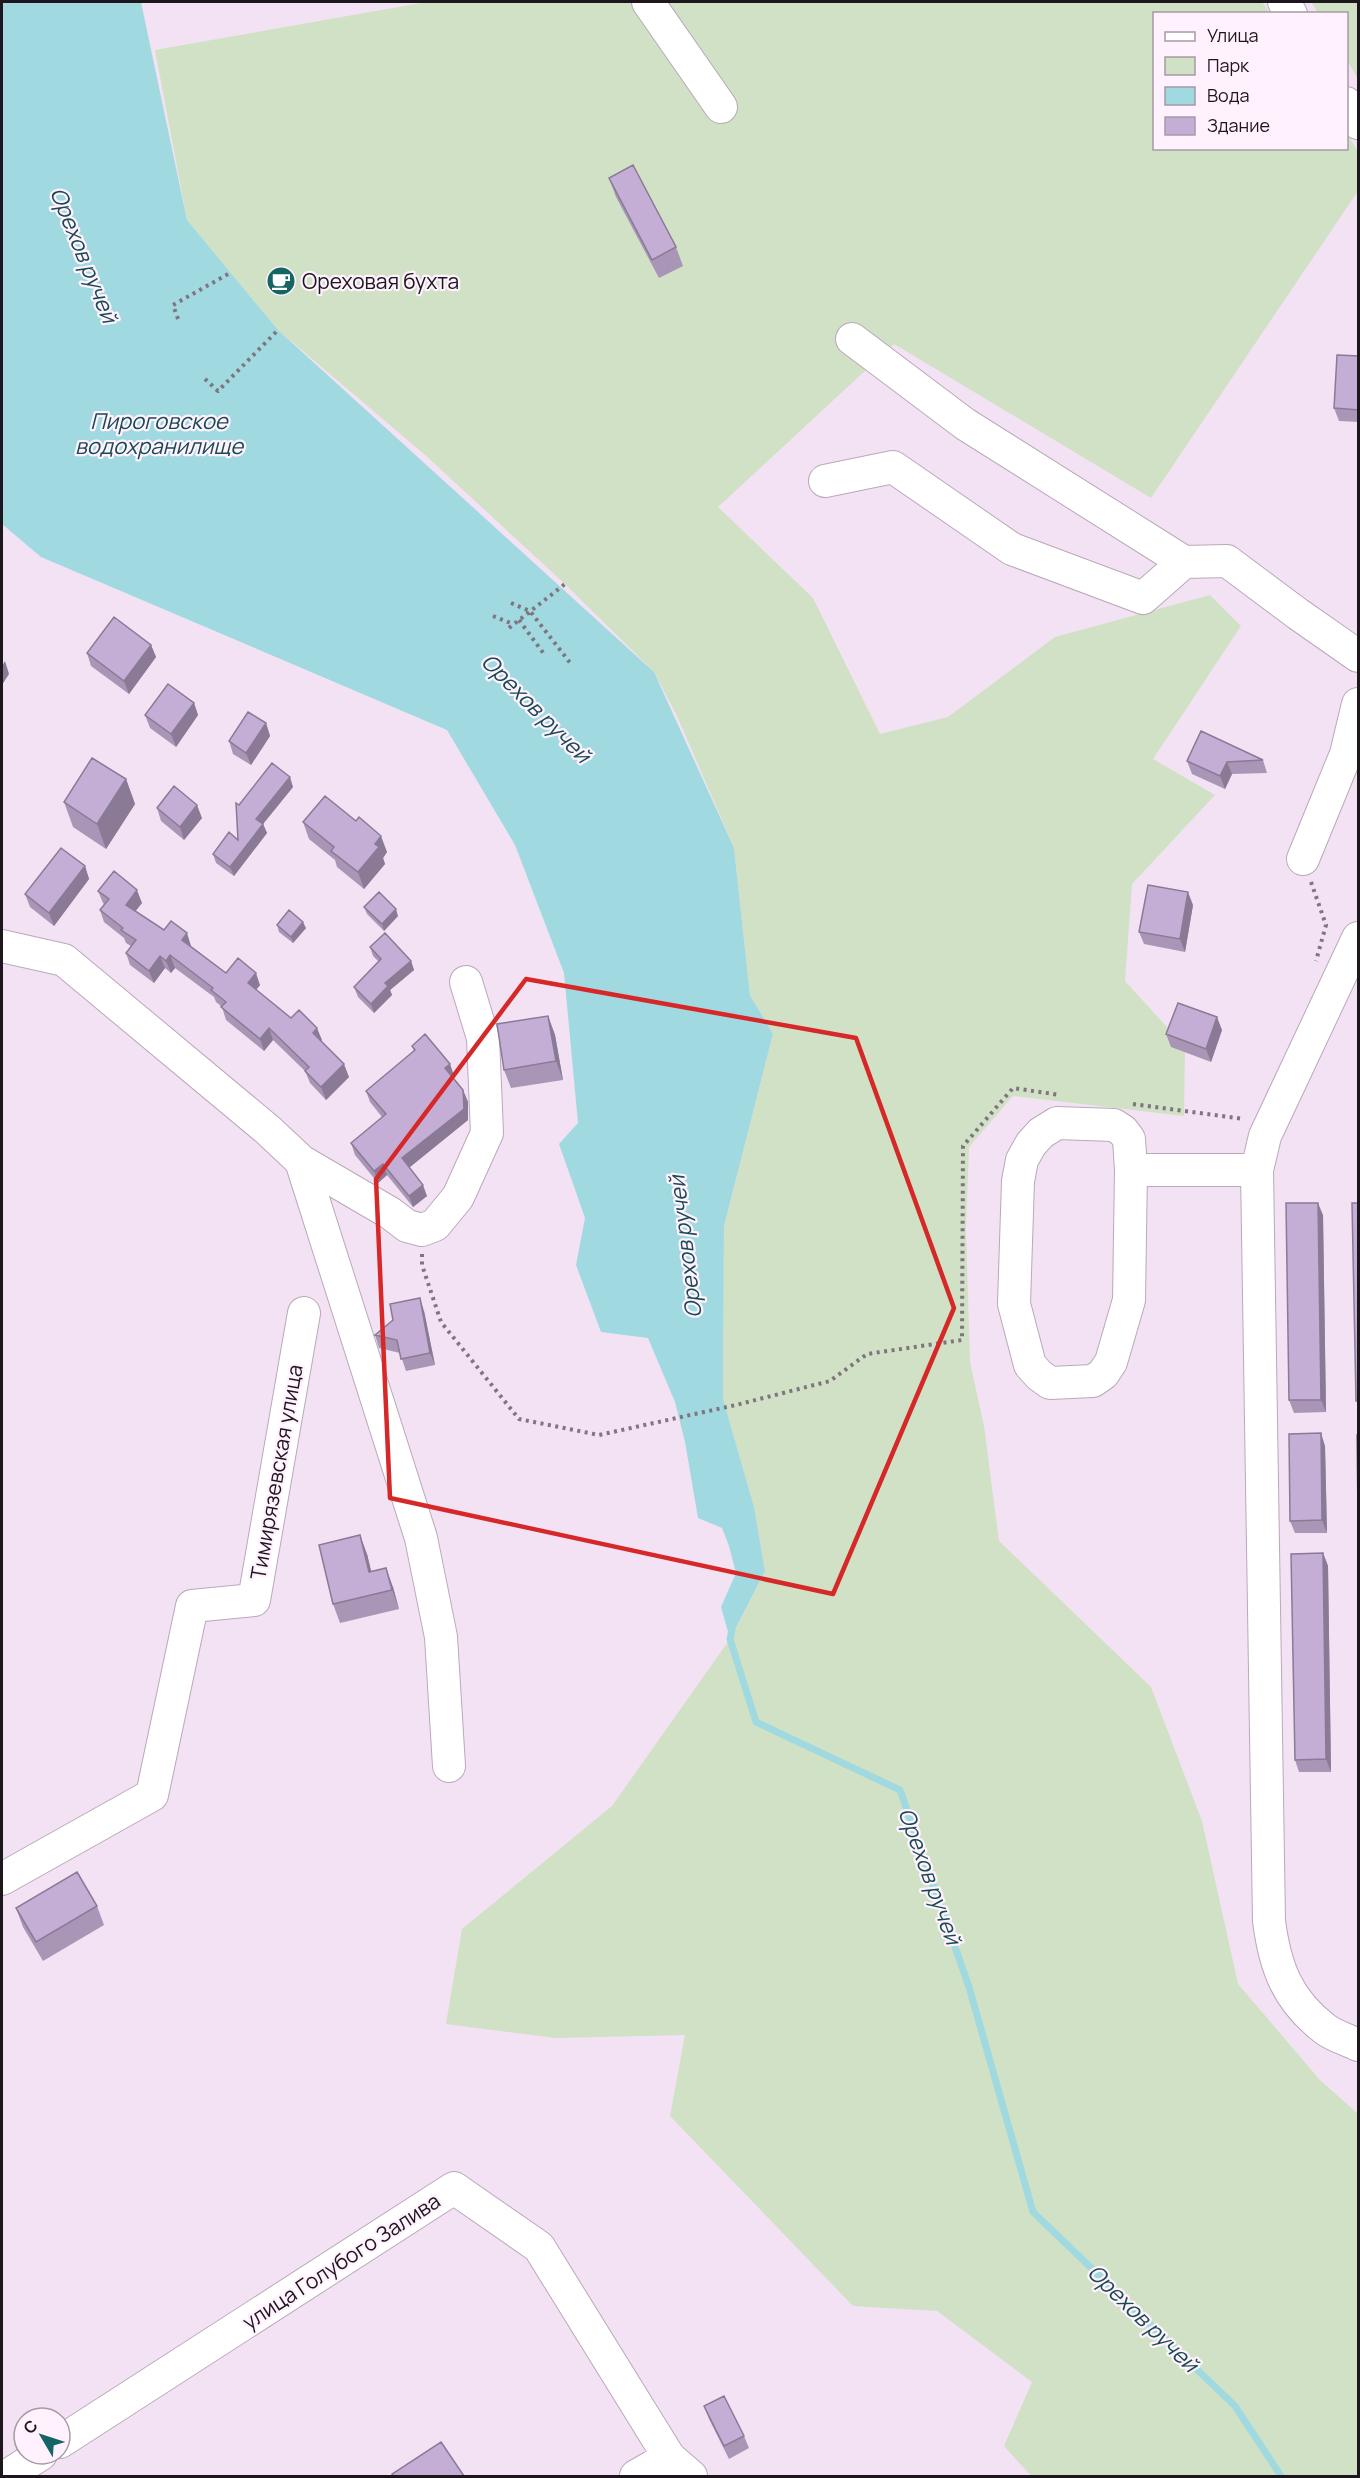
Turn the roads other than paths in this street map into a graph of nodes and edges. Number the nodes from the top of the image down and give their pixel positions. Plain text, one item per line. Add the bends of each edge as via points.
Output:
1 (648, 2) edge
2 (1348, 105) edge
3 (721, 107) dead end
4 (1359, 123) edge
5 (852, 339) dead end
6 (825, 481) dead end
7 (1184, 562) junction
8 (1359, 656) edge
9 (1359, 704) edge
10 (1303, 859) road end
11 (1359, 938) edge
12 (2, 946) edge
13 (466, 982) dead end
14 (301, 1161) junction
15 (1131, 1170) junction
16 (1257, 1170) junction
17 (304, 1313) dead end
18 (449, 1766) dead end
19 (2, 1879) edge
20 (1359, 2045) edge
21 (72, 2434) edge
22 (22, 2466) edge
23 (680, 2467) edge
24 (7, 2476) edge
25 (636, 2476) edge

1 - 3 street
2 - 4 street
5 - 7 street via 965,423
6 - 7 street via 893,467 1012,549 1143,598
7 - 8 street via 1227,561
9 - 10 street via 1346,754
11 - 16 street via 1265,1136
12 - 14 street via 64,960
13 - 14 street via 483,1038 487,1133 458,1197 435,1225 422,1230 407,1226
14 - 18 street via 421,1538 441,1637
15 - 15 street via 1129,1139 1114,1125 1058,1123 1041,1133 1022,1160 1014,1304 1030,1365 1050,1383 1093,1381 1111,1362 1129,1300
15 - 16 street
16 - 20 street via 1269,1921 1273,1953 1292,1997 1326,2030
17 - 19 street, Тимирязевская улица via 254,1600 192,1606 152,1795
21 - 23 street, улица Голубого Залива via 454,2187 539,2247
22 - 24 street
23 - 25 street

